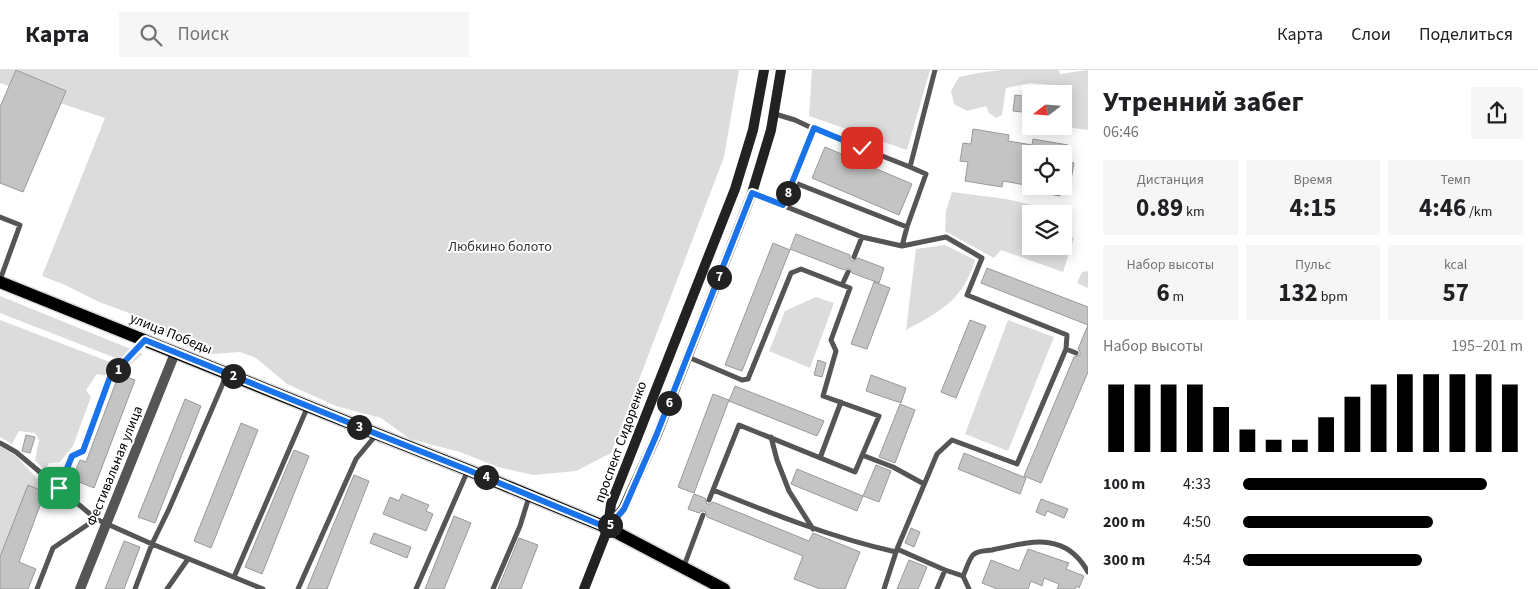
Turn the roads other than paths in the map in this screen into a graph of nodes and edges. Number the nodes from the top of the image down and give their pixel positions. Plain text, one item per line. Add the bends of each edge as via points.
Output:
1 (764, 70) edge
2 (781, 70) edge
3 (934, 70) edge
4 (775, 114) junction
5 (814, 128) junction
6 (910, 167) junction
7 (793, 182) junction
8 (752, 193) junction
9 (783, 205) junction
10 (0, 217) edge
11 (907, 227) junction
12 (862, 237) junction
13 (902, 246) junction
14 (854, 257) dead end
15 (848, 272) dead end
16 (0, 281) edge
17 (842, 285) junction
18 (145, 340) junction
19 (1066, 349) junction
20 (175, 352) junction
21 (1076, 354) dead end
22 (688, 356) junction
23 (227, 374) junction
24 (841, 402) junction
25 (308, 406) junction
26 (377, 434) junction
27 (771, 437) junction
28 (0, 443) edge
29 (862, 455) junction
30 (820, 458) junction
31 (468, 470) junction
32 (924, 484) junction
33 (59, 488) junction
34 (713, 490) junction
35 (530, 495) junction
36 (709, 500) dead end
37 (703, 515) dead end
38 (96, 519) junction
39 (106, 523) junction
40 (608, 528) junction
41 (814, 529) junction
42 (152, 544) junction
43 (896, 551) junction
44 (188, 559) junction
45 (683, 567) junction
46 (945, 570) junction
47 (1088, 572) edge
48 (963, 576) junction
49 (234, 577) junction
50 (37, 589) edge
51 (80, 589) edge
52 (135, 589) edge
53 (167, 589) edge
54 (263, 589) edge
55 (298, 589) edge
56 (416, 589) edge
57 (493, 589) edge
58 (584, 589) edge
59 (724, 589) edge
60 (884, 589) edge
61 (937, 589) edge
62 (970, 589) edge

1 - 40 main road, проспект Сидоренко via 753,130 735,188 610,504
2 - 4 main road, проспект Сидоренко
3 - 6 lane
4 - 5 lane
4 - 8 main road, проспект Сидоренко
5 - 6 lane
5 - 7 lane
6 - 11 lane via 926,174
7 - 9 lane
7 - 11 lane
8 - 9 lane
8 - 22 main road, проспект Сидоренко
9 - 12 lane
10 - 16 lane via 20,225
11 - 13 lane
12 - 13 lane
12 - 14 lane
13 - 19 lane via 946,237 982,258 967,295 1067,335
15 - 17 lane
16 - 18 main road, улица Победы
17 - 22 lane via 800,269 791,274 748,379 742,380
17 - 24 lane via 850,288 831,340 836,351 823,396
18 - 20 main road, улица Победы
18 - 33 lane via 110,377 83,451 72,456
19 - 21 lane
19 - 32 lane via 1017,464 952,440 937,454
20 - 23 main road, улица Победы
20 - 39 street, Фестивальная улица
22 - 40 main road, проспект Сидоренко via 624,509
23 - 25 main road, улица Победы
23 - 42 lane
24 - 29 lane via 879,416
24 - 30 lane
25 - 26 main road, улица Победы
25 - 49 lane
26 - 31 main road, улица Победы
26 - 55 lane via 356,459
27 - 30 lane
27 - 34 lane via 739,424
27 - 41 lane via 789,490
28 - 33 lane via 16,452
29 - 30 lane via 855,472
29 - 32 lane
31 - 35 main road, улица Победы
31 - 56 lane
32 - 43 lane
33 - 38 lane
34 - 36 lane
34 - 41 lane
35 - 40 main road, улица Победы
35 - 57 lane
37 - 45 lane
38 - 39 lane
38 - 50 lane via 53,548
39 - 42 lane
39 - 51 street, Фестивальная улица
40 - 45 main road, улица Победы
40 - 58 main road
41 - 43 lane via 866,546
42 - 44 lane
42 - 52 lane
43 - 46 lane
43 - 60 lane
44 - 49 lane
44 - 53 lane
45 - 59 main road, улица Победы
46 - 48 lane
46 - 61 lane
47 - 48 lane via 1082,560 1068,550 1040,541 973,555
48 - 62 lane
49 - 54 lane

